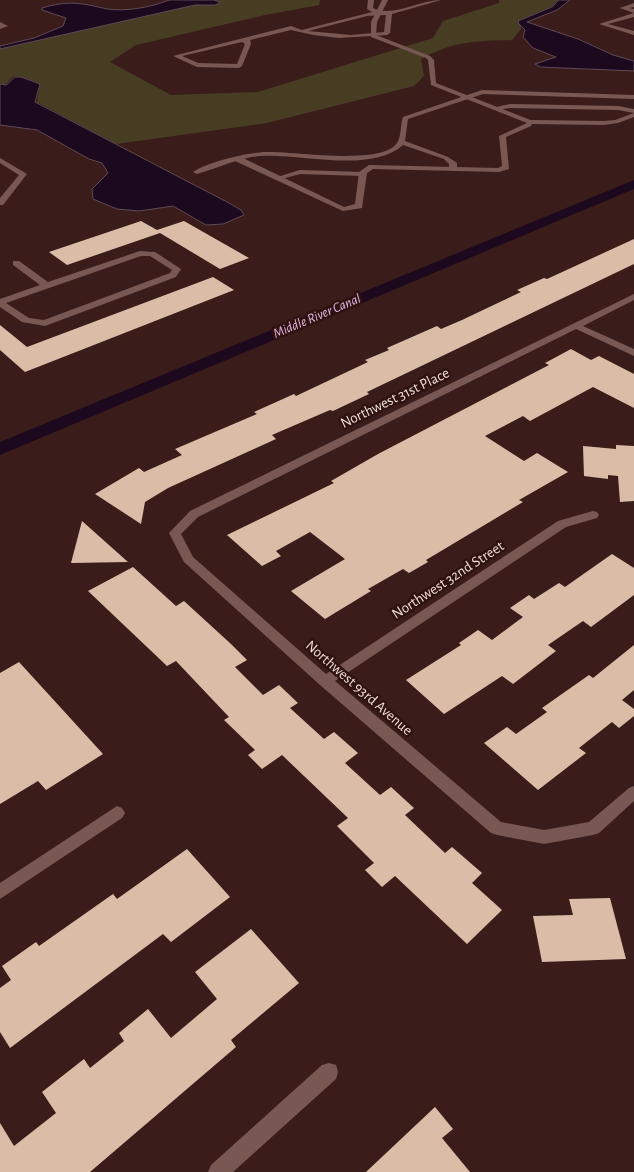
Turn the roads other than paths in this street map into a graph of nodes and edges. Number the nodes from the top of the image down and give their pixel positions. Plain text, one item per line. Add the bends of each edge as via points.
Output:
1 (371, 0) edge
2 (385, 0) edge
3 (438, 0) edge
4 (634, 5) edge
5 (378, 13) junction
6 (389, 13) junction
7 (634, 13) edge
8 (300, 31) junction
9 (632, 31) edge
10 (373, 36) junction
11 (243, 40) junction
12 (466, 97) junction
13 (634, 97) edge
14 (495, 108) junction
15 (634, 111) edge
16 (634, 115) edge
17 (531, 122) junction
18 (401, 142) junction
19 (364, 158) junction
20 (238, 159) junction
21 (0, 160) edge
22 (372, 167) junction
23 (453, 169) junction
24 (197, 172) dead end
25 (363, 174) junction
26 (278, 178) junction
27 (0, 189) edge
28 (9, 190) junction
29 (0, 202) edge
30 (16, 263) dead end
31 (47, 286) junction
32 (634, 297) edge
33 (0, 302) edge
34 (576, 326) junction
35 (634, 354) edge
36 (593, 515) dead end
37 (175, 534) joint
38 (325, 681) junction
39 (634, 792) edge
40 (117, 813) dead end
41 (0, 892) edge
42 (329, 1072) dead end
43 (218, 1172) edge

1 - 5 street via 370,9
2 - 5 street
3 - 6 street
4 - 7 street via 622,8
5 - 6 street
5 - 8 street
5 - 10 street
6 - 10 street via 387,33
7 - 9 street via 602,24
8 - 10 street via 308,34 352,32
8 - 11 street via 291,28
10 - 12 street via 428,57 433,84
11 - 11 street via 214,47 176,56 197,65 240,66 248,44
12 - 13 street via 482,92
12 - 14 street
12 - 18 street via 405,118
14 - 15 street via 618,108
14 - 17 street
16 - 17 street via 604,123
17 - 23 street via 502,136 506,167 499,170
18 - 19 street via 395,149
18 - 23 street via 446,158 453,163
19 - 20 street via 266,154
19 - 22 street
20 - 24 street
20 - 26 street
21 - 28 street via 23,174
22 - 23 street
22 - 25 street
25 - 26 street via 300,172
25 - 26 street via 359,206 350,209 343,209
27 - 28 street
28 - 29 street
30 - 31 street
31 - 33 street
31 - 33 street via 140,253 152,254 177,269 174,275 45,323 33,324 20,319
32 - 34 street, Northwest 31st Place
34 - 35 street
34 - 37 street, Northwest 31st Place via 194,514
36 - 38 street, Northwest 32nd Street via 562,524
37 - 38 street, Northwest 93rd Avenue via 188,559
38 - 39 street, Northwest 93rd Avenue via 497,828 544,837 593,828
40 - 41 street
42 - 43 street

